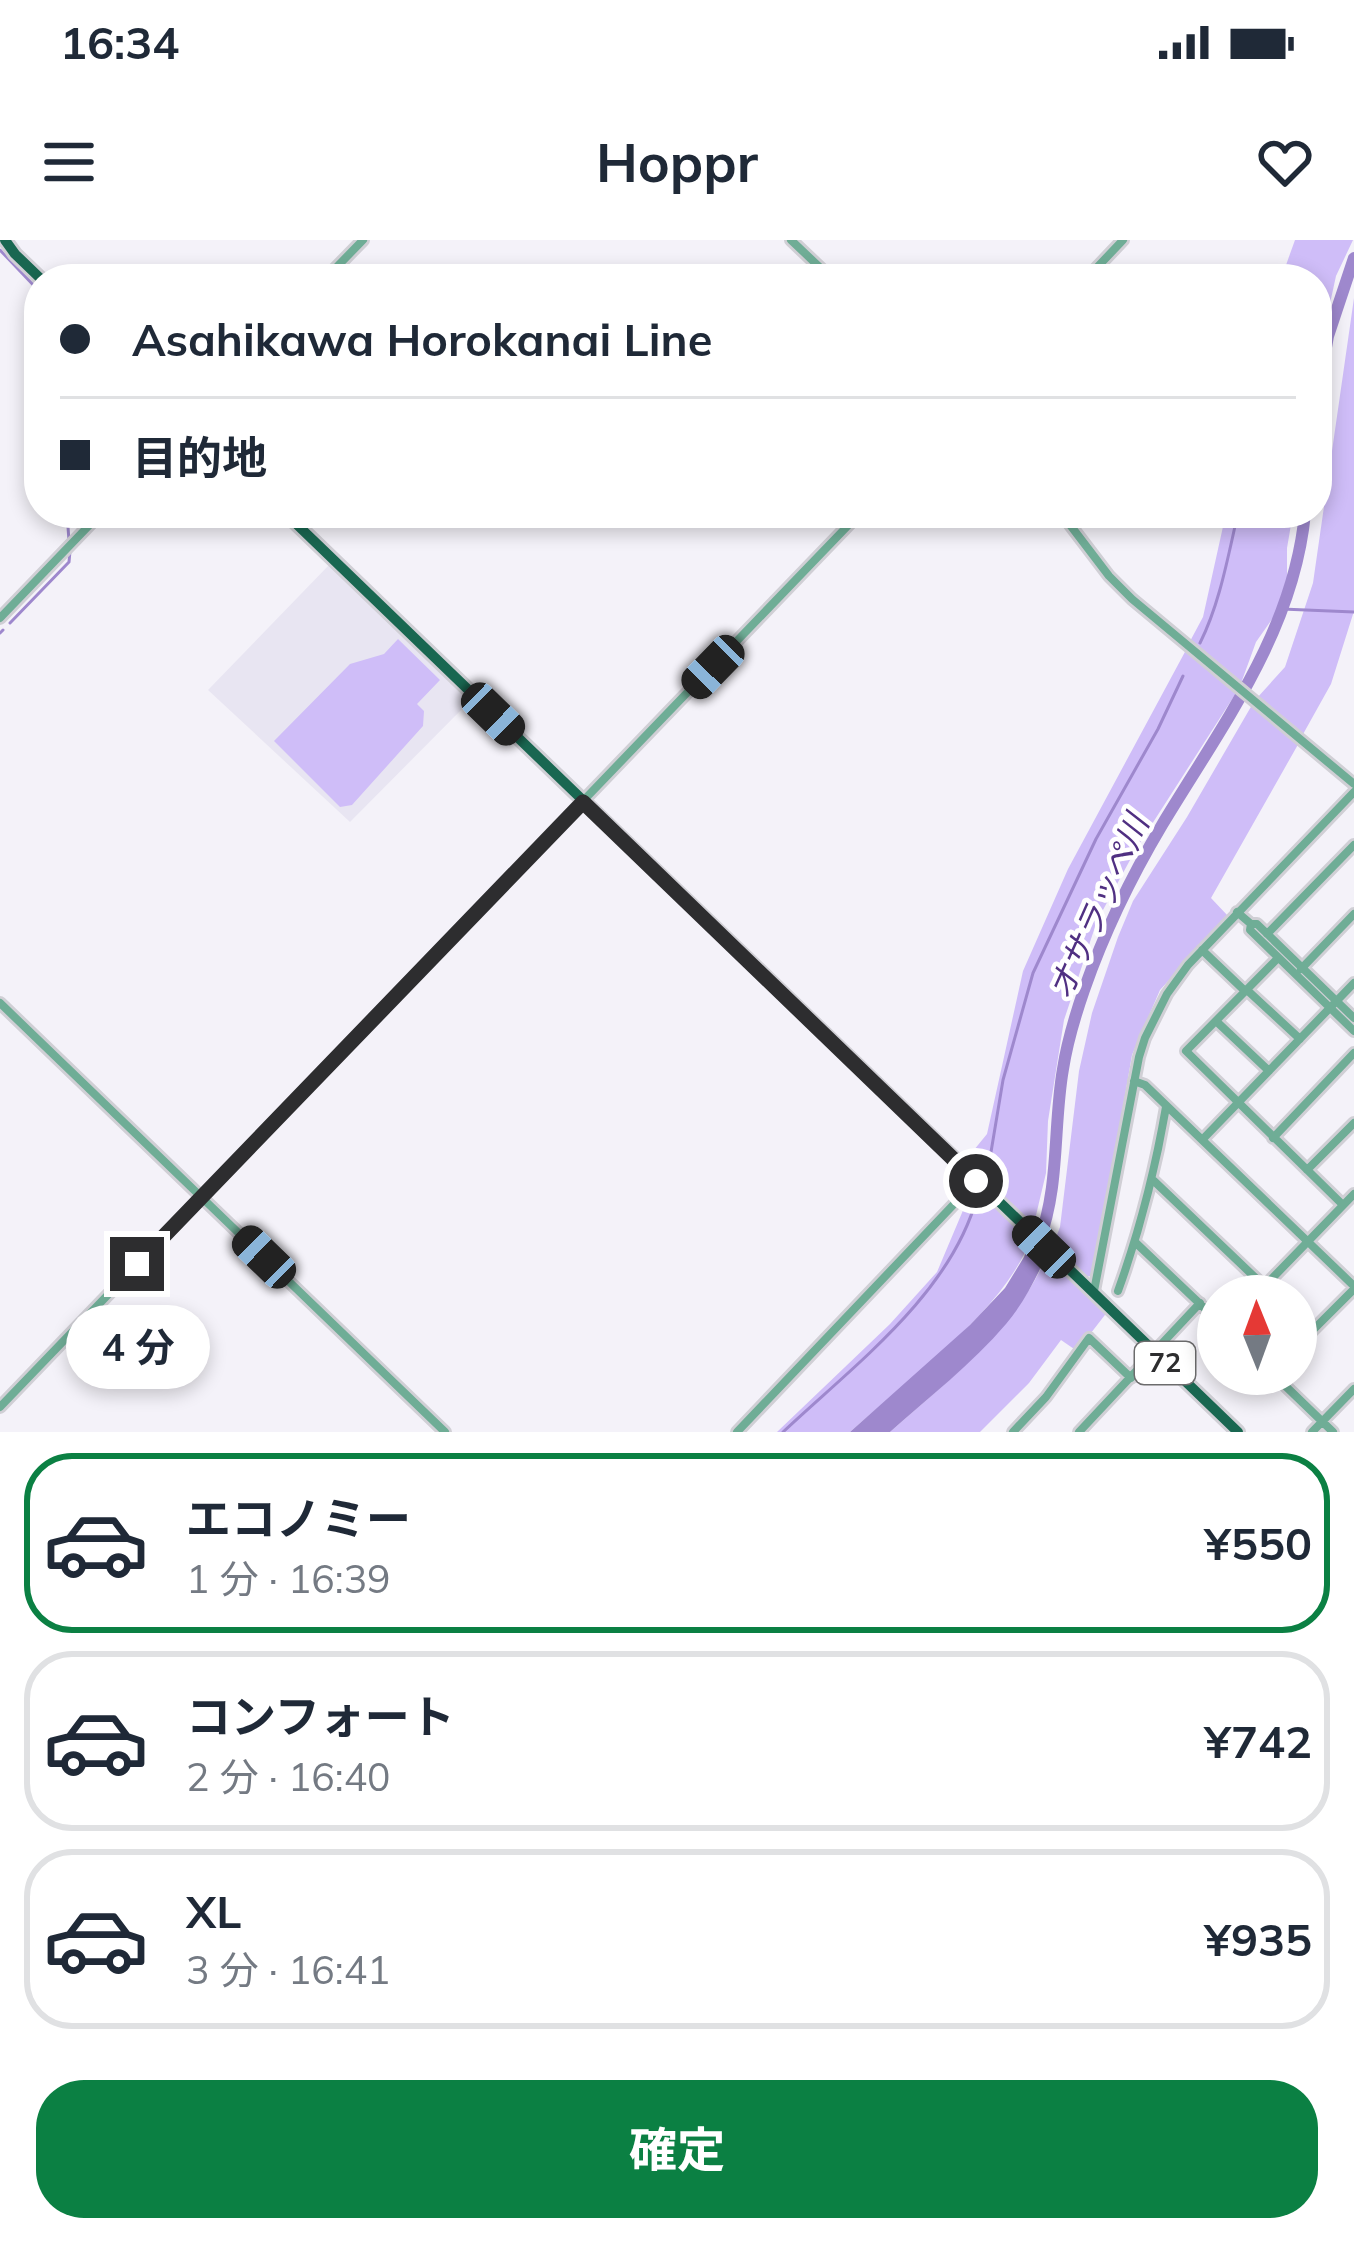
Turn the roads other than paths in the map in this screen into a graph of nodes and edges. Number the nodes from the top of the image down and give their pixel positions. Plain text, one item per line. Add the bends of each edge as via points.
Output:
1 (5, 240) edge
2 (363, 240) edge
3 (791, 240) edge
4 (1124, 240) edge
5 (25, 264) edge
6 (340, 264) edge
7 (816, 264) edge
8 (1101, 264) edge
9 (86, 528) edge
10 (300, 528) edge
11 (846, 528) edge
12 (1072, 528) edge
13 (0, 618) edge
14 (1354, 788) edge
15 (583, 802) junction
16 (1354, 845) edge
17 (1237, 912) junction
18 (1354, 914) edge
19 (1251, 924) junction
20 (1268, 934) junction
21 (1202, 950) junction
22 (1278, 958) junction
23 (1299, 971) junction
24 (1354, 983) edge
25 (1246, 991) junction
26 (0, 1003) edge
27 (1333, 1004) junction
28 (1354, 1018) edge
29 (1216, 1021) junction
30 (1354, 1031) edge
31 (1300, 1039) junction
32 (1354, 1053) edge
33 (1269, 1071) junction
34 (1134, 1081) junction
35 (1237, 1104) junction
36 (1166, 1106) junction
37 (1354, 1123) edge
38 (1273, 1138) junction
39 (1202, 1140) junction
40 (1307, 1170) junction
41 (1153, 1180) junction
42 (976, 1181) junction
43 (1354, 1194) edge
44 (201, 1197) junction
45 (1343, 1205) junction
46 (1308, 1241) junction
47 (1136, 1243) junction
48 (1242, 1275) edge
49 (1276, 1275) edge
50 (1354, 1288) edge
51 (1118, 1291) dead end
52 (1094, 1293) junction
53 (1197, 1300) edge
54 (1197, 1306) edge
55 (1317, 1326) edge
56 (1155, 1352) junction
57 (1131, 1378) junction
58 (1354, 1389) edge
59 (1294, 1395) edge
60 (0, 1407) edge
61 (1322, 1422) junction
62 (446, 1432) edge
63 (737, 1432) edge
64 (1012, 1432) edge
65 (1079, 1432) edge
66 (1238, 1432) edge
67 (1312, 1432) edge
68 (1333, 1432) edge

1 - 5 main road
2 - 6 street
3 - 7 street
4 - 8 street
9 - 13 street
10 - 15 main road, 72
11 - 15 street
12 - 14 street via 1132,599
14 - 17 street
15 - 42 main road, 72
15 - 44 street
16 - 20 street
17 - 19 street
17 - 21 street
18 - 23 street
19 - 20 street
19 - 22 street
20 - 23 street
21 - 25 street
21 - 34 street via 1166,994
22 - 23 street
22 - 25 street
23 - 27 street
24 - 27 street
25 - 29 street
25 - 31 street
26 - 44 street
27 - 28 street
27 - 30 street
27 - 31 street
29 - 33 street
29 - 35 street via 1186,1052
31 - 33 street
32 - 38 street
33 - 35 street
34 - 36 street
34 - 52 street
35 - 38 street
35 - 39 street
36 - 39 street
36 - 41 street
37 - 40 street
38 - 40 street
39 - 46 street
40 - 45 street
41 - 47 street
41 - 48 street
42 - 52 main road, 72
42 - 63 street
43 - 45 street
44 - 60 street
44 - 62 street
45 - 46 street
46 - 49 street
46 - 50 street
47 - 51 street
47 - 53 street
50 - 55 street
52 - 56 main road, 72
54 - 56 street
56 - 57 street
56 - 66 main road, 72
57 - 64 street via 1089,1338
57 - 65 street
58 - 61 street
59 - 61 street
61 - 67 street
61 - 68 street

